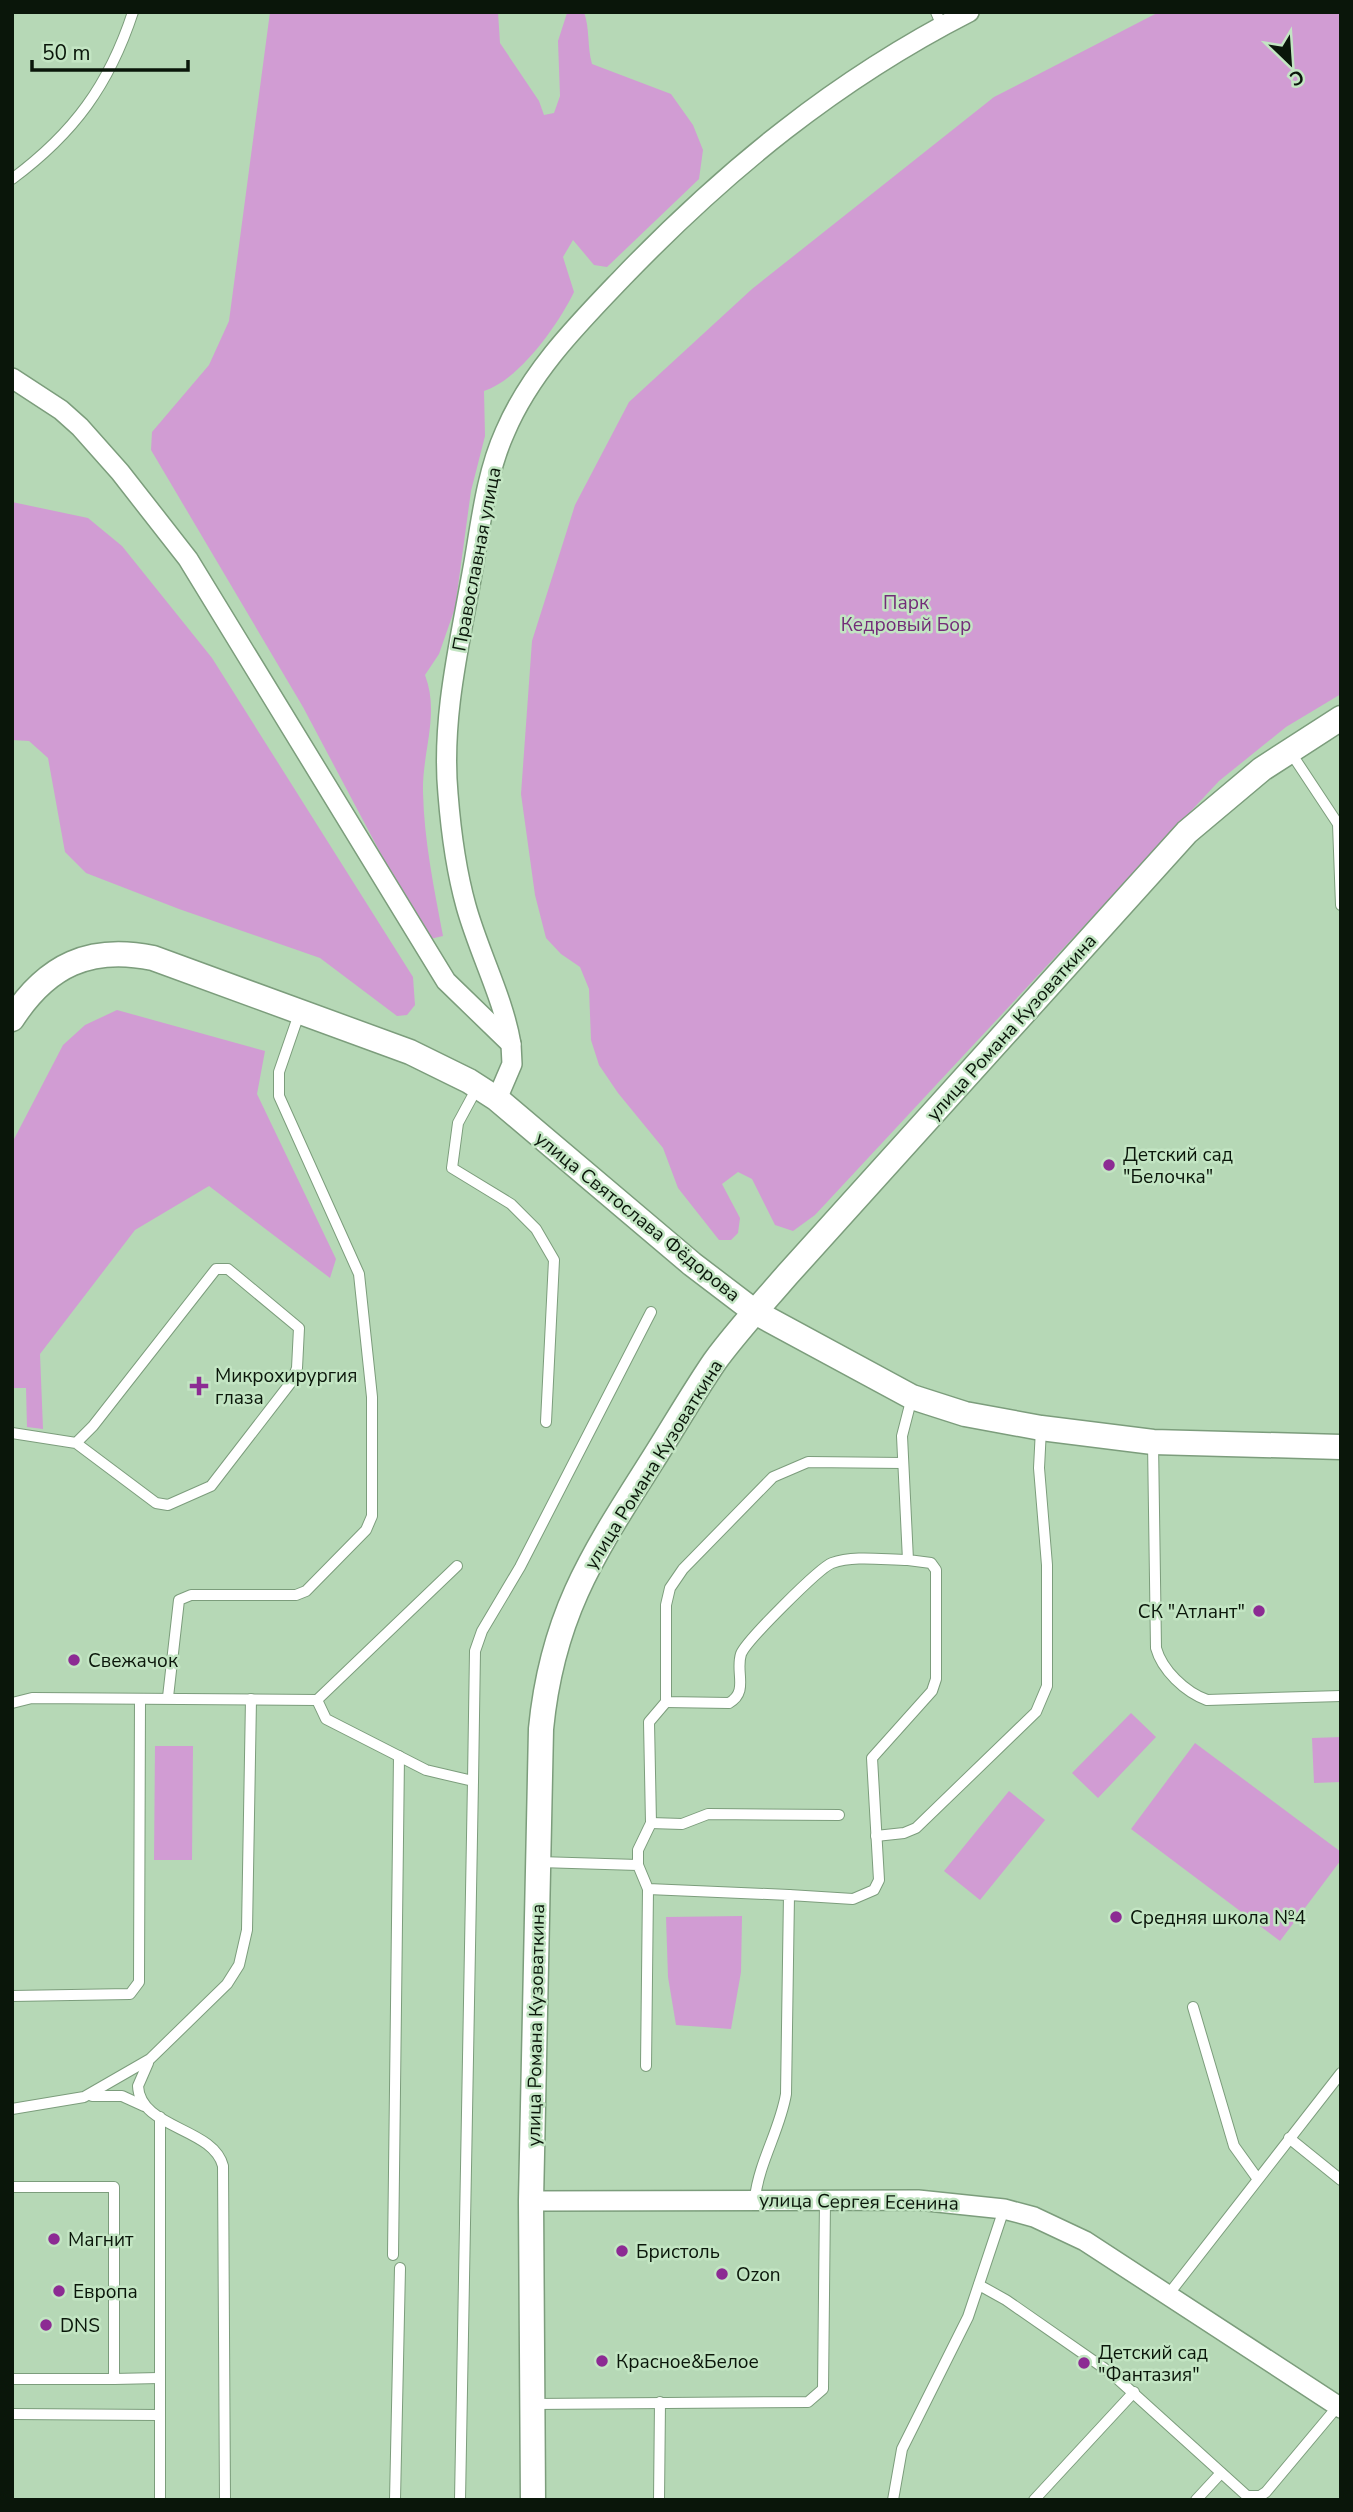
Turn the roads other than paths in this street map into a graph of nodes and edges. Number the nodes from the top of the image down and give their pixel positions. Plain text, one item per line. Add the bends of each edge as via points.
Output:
1 (133, 12) edge
2 (968, 12) edge
3 (939, 19) edge
4 (12, 179) edge
5 (12, 378) edge
6 (1341, 718) edge
7 (1289, 749) junction
8 (1340, 865) edge
9 (1341, 905) edge
10 (300, 1011) junction
11 (12, 1019) edge
12 (511, 1045) junction
13 (488, 1093) junction
14 (651, 1312) dead end
15 (755, 1312) junction
16 (912, 1397) junction
17 (546, 1422) dead end
18 (1041, 1428) junction
19 (12, 1433) edge
20 (1153, 1442) junction
21 (76, 1443) junction
22 (1341, 1447) edge
23 (903, 1463) junction
24 (908, 1560) junction
25 (457, 1566) dead end
26 (1341, 1696) edge
27 (168, 1697) junction
28 (140, 1699) junction
29 (251, 1699) junction
30 (317, 1700) junction
31 (666, 1702) junction
32 (12, 1703) edge
33 (399, 1755) junction
34 (473, 1782) junction
35 (839, 1815) dead end
36 (651, 1823) junction
37 (876, 1836) junction
38 (538, 1862) junction
39 (638, 1864) junction
40 (648, 1889) junction
41 (789, 1895) junction
42 (12, 1996) edge
43 (1193, 2007) dead end
44 (150, 2059) junction
45 (646, 2066) dead end
46 (1341, 2073) edge
47 (84, 2097) junction
48 (144, 2106) junction
49 (12, 2109) edge
50 (160, 2117) junction
51 (1289, 2137) junction
52 (1257, 2178) junction
53 (1341, 2180) edge
54 (12, 2187) edge
55 (755, 2198) junction
56 (825, 2199) junction
57 (531, 2201) junction
58 (1004, 2209) junction
59 (393, 2255) dead end
60 (400, 2268) dead end
61 (979, 2285) junction
62 (1168, 2295) junction
63 (159, 2378) junction
64 (12, 2379) edge
65 (114, 2379) junction
66 (1134, 2392) junction
67 (660, 2402) junction
68 (533, 2404) junction
69 (1339, 2407) edge
70 (12, 2414) edge
71 (159, 2415) junction
72 (1221, 2473) junction
73 (160, 2500) edge
74 (225, 2500) edge
75 (395, 2500) edge
76 (460, 2500) edge
77 (533, 2500) edge
78 (659, 2500) edge
79 (893, 2500) edge
80 (1034, 2500) edge
81 (1196, 2500) edge

1 - 4 lane via 86,111 44,155
2 - 3 street, Православная улица
3 - 12 street, Православная улица via 824,97 729,175 651,248 574,328 535,377 505,432 489,480 452,686 447,790 466,906
5 - 12 street via 80,427 188,559 446,981
6 - 7 street, улица Романа Кузоваткина
7 - 8 lane via 1338,824
7 - 15 street, улица Романа Кузоваткина via 1187,832
8 - 9 lane
10 - 11 street, улица Святослава Фёдорова via 153,958 127,953 96,954 65,965 40,983
10 - 13 street, улица Святослава Фёдорова via 410,1052
10 - 27 lane via 279,1072 279,1096 359,1274 372,1396 372,1516 366,1530 306,1591 296,1595 191,1595 179,1600
12 - 13 street, Православная улица via 512,1064
13 - 15 street, улица Святослава Фёдорова
13 - 17 lane via 458,1123 452,1168 511,1204 536,1229 554,1260
14 - 34 lane via 520,1567 482,1631 475,1651
15 - 16 street, улица Святослава Фёдорова
15 - 38 street, улица Романа Кузоваткина via 716,1361 609,1528 560,1629 547,1672 541,1719
16 - 18 street, улица Святослава Фёдорова via 965,1414
16 - 23 lane via 902,1436
18 - 20 street, улица Святослава Фёдорова
18 - 37 lane via 1044,1699 916,1828
19 - 21 lane
20 - 22 street, улица Святослава Фёдорова
20 - 26 lane via 1156,1648 1160,1663 1207,1700
21 - 21 lane via 156,1503 168,1505 202,1492 292,1381 299,1328 228,1269 216,1269
23 - 24 lane
23 - 31 lane via 808,1462 783,1470 764,1486 670,1588
24 - 31 lane via 832,1563 746,1644 739,1663 741,1692 737,1699 729,1703
24 - 37 lane via 931,1563 936,1570 936,1679 927,1699 872,1758
25 - 30 lane
27 - 28 lane
27 - 29 lane
28 - 32 lane via 32,1698
28 - 42 lane via 139,1982 130,1994
29 - 30 lane
29 - 44 lane via 245,1949 227,1984
30 - 33 lane via 326,1719
31 - 36 lane via 649,1723
33 - 34 lane via 426,1770
33 - 59 lane
34 - 76 lane
35 - 36 lane via 708,1814 682,1824
36 - 39 lane via 638,1850
37 - 41 lane via 879,1880 869,1894 853,1899
38 - 39 lane
38 - 57 street, улица Романа Кузоваткина
39 - 40 lane
40 - 41 lane
40 - 45 lane
41 - 55 lane via 786,2094 758,2174
43 - 52 lane via 1234,2147
44 - 47 lane
44 - 48 lane via 138,2086
46 - 51 lane
47 - 48 lane via 122,2096
47 - 49 lane
48 - 50 lane
50 - 63 lane
50 - 74 lane via 212,2148 223,2165
51 - 52 lane
51 - 53 lane
52 - 62 lane
54 - 65 lane via 114,2187
55 - 56 street, улица Сергея Есенина
55 - 57 street, улица Сергея Есенина
56 - 58 street, улица Сергея Есенина via 918,2200
56 - 67 lane via 823,2389 808,2402
57 - 68 street, улица Романа Кузоваткина
58 - 61 lane
58 - 62 street, улица Сергея Есенина via 1060,2227
60 - 75 lane
61 - 66 lane
61 - 79 lane via 953,2349 902,2449
62 - 69 street, улица Сергея Есенина
63 - 65 lane
63 - 71 lane
64 - 65 lane
66 - 72 lane
66 - 80 lane
67 - 68 lane
67 - 78 lane
68 - 77 street, улица Романа Кузоваткина
69 - 72 lane via 1260,2496 1242,2494
70 - 71 lane
71 - 73 lane
72 - 81 lane

